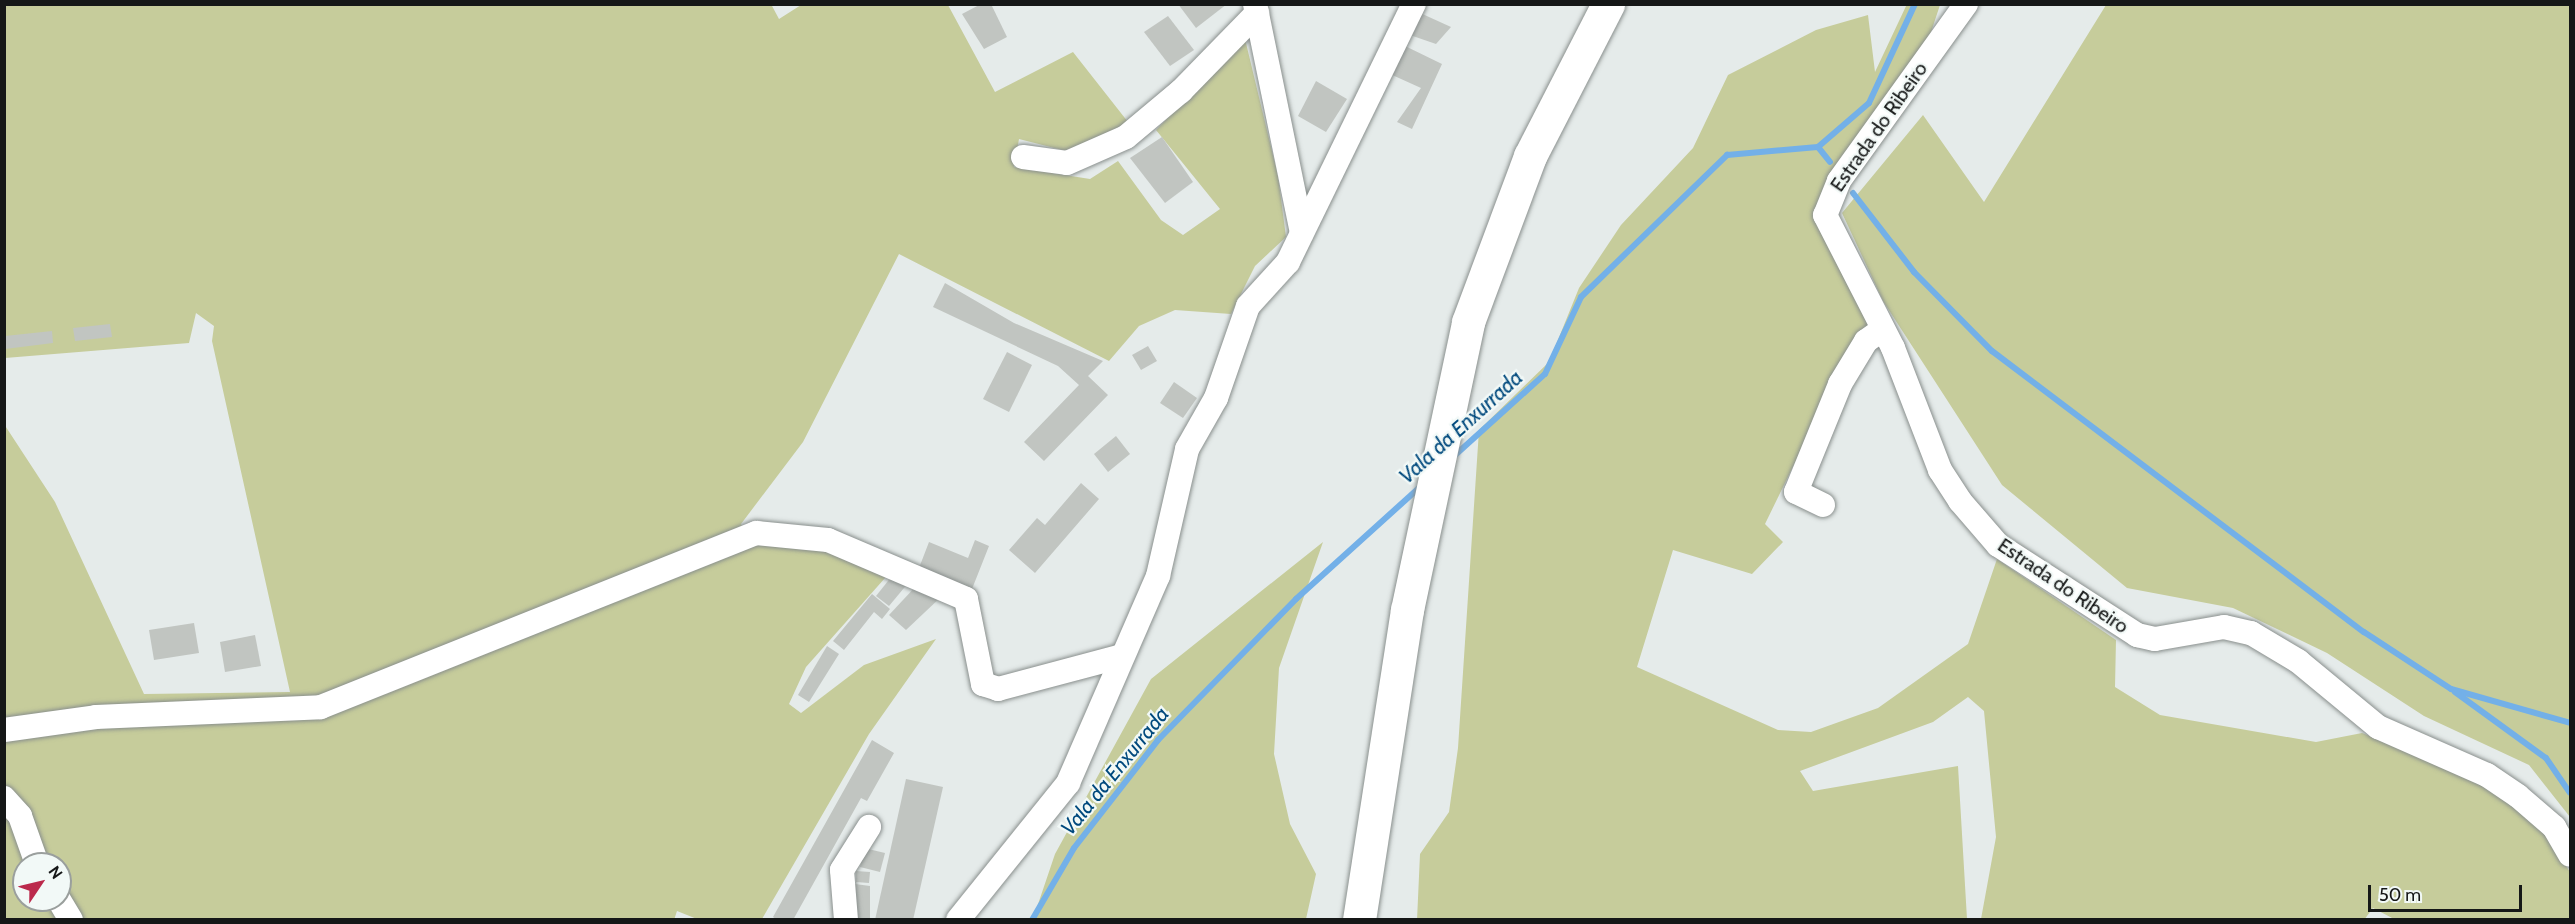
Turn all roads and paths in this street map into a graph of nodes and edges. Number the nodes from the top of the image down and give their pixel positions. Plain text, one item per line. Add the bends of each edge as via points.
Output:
1 (1414, 4) edge
2 (1608, 4) edge
3 (1966, 4) edge
4 (1256, 9) edge
5 (1023, 157) dead end
6 (1302, 232) junction
7 (1882, 330) junction
8 (1823, 505) dead end
9 (1122, 656) junction
10 (4, 730) edge
11 (4, 798) edge
12 (869, 827) dead end
13 (33, 852) edge
14 (2571, 855) edge
15 (846, 920) edge
16 (958, 920) edge
17 (1359, 920) edge

1 - 6 street
2 - 17 main road via 1530,156 1468,322 1409,599
3 - 7 street, Estrada do Ribeiro via 1826,202 1834,240
4 - 5 street via 1181,91 1126,137 1067,163
4 - 6 street
6 - 9 street via 1288,262 1248,306 1216,398 1187,449 1174,499 1175,518 1158,576
7 - 8 street via 1866,341 1840,384 1796,492
7 - 14 street, Estrada do Ribeiro via 1940,470 1998,545 2137,635 2156,639 2224,627 2251,633 2298,661 2378,727 2487,775 2518,796 2554,827
9 - 10 street via 998,689 983,684 966,599 828,540 756,533 321,707 96,717
9 - 16 street via 1068,783
11 - 13 street via 20,816
12 - 15 street via 842,870

